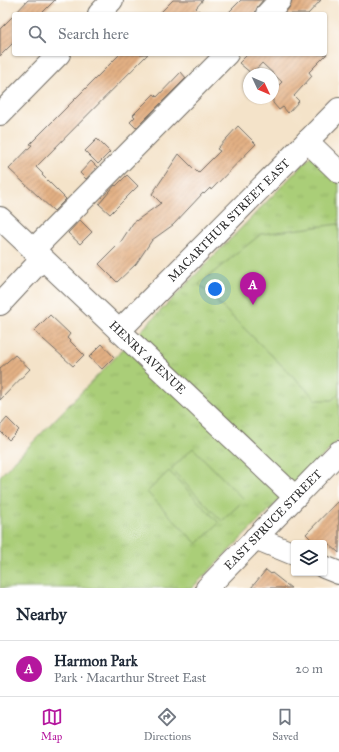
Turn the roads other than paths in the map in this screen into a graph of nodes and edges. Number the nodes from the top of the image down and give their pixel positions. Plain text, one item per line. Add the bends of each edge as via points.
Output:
1 (112, 0) edge
2 (280, 0) edge
3 (101, 12) edge
4 (269, 12) edge
5 (57, 56) edge
6 (225, 56) edge
7 (339, 109) edge
8 (0, 114) edge
9 (307, 142) junction
10 (339, 172) edge
11 (0, 218) edge
12 (38, 255) junction
13 (0, 304) edge
14 (119, 331) junction
15 (339, 452) edge
16 (295, 498) junction
17 (255, 538) junction
18 (291, 553) edge
19 (327, 568) edge
20 (339, 573) edge
21 (207, 588) edge

1 - 3 street
2 - 4 street
5 - 8 street
6 - 12 street
7 - 9 street, MACARTHUR STREET EAST
9 - 10 street
9 - 14 street, MACARTHUR STREET EAST
11 - 12 street, HENRY AVENUE
12 - 13 street
12 - 14 street, HENRY AVENUE
14 - 16 street, HENRY AVENUE
15 - 16 street, EAST SPRUCE STREET
16 - 17 street, EAST SPRUCE STREET
17 - 18 street
17 - 21 street, EAST SPRUCE STREET
19 - 20 street

